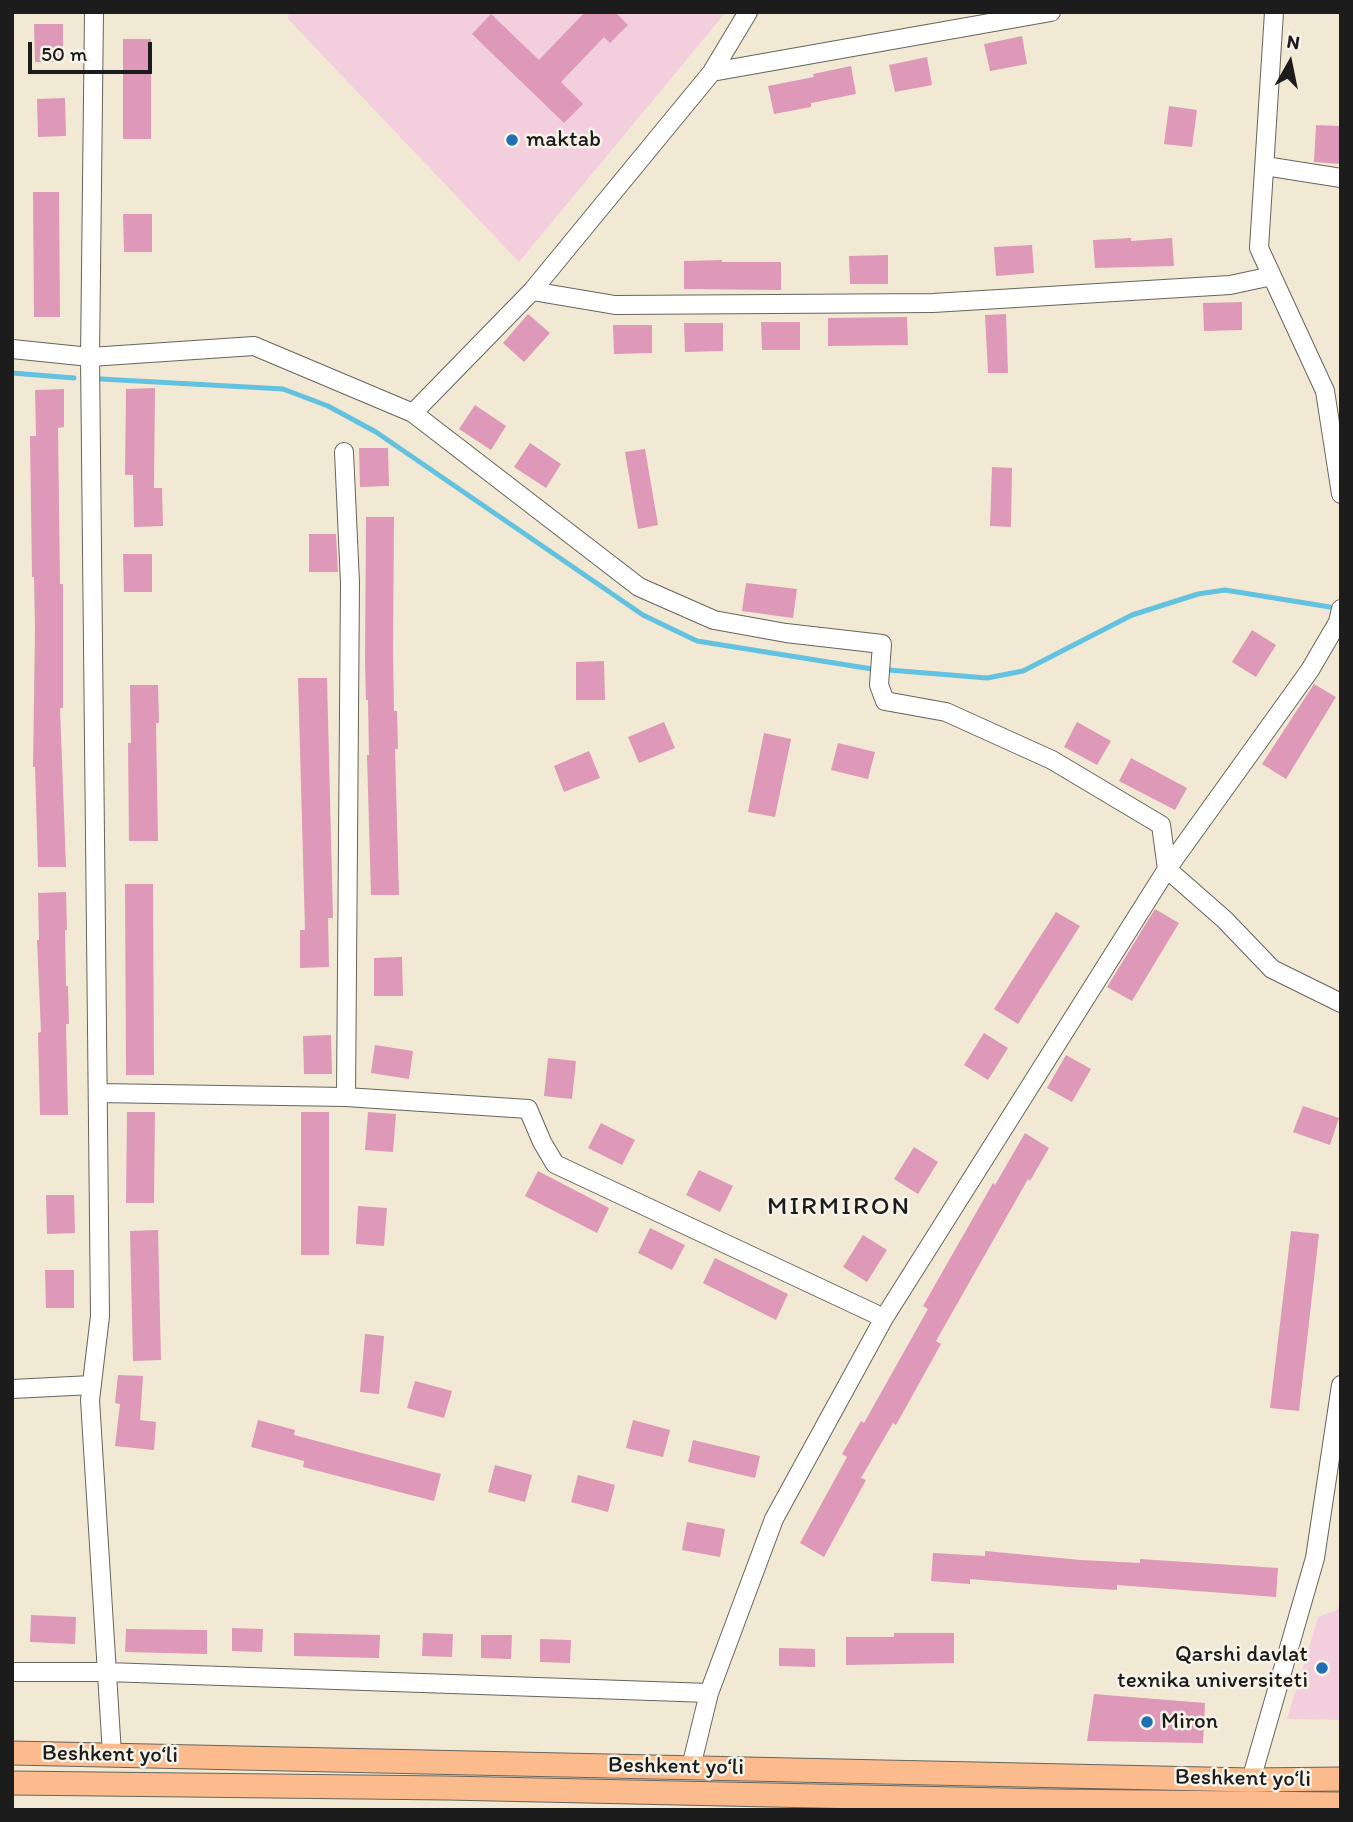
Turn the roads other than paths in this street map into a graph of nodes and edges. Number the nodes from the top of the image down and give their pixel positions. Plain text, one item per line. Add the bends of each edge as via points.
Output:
1 (93, 12) edge
2 (748, 12) edge
3 (1051, 12) edge
4 (1274, 12) edge
5 (712, 72) junction
6 (1265, 166) junction
7 (1341, 178) edge
8 (1272, 276) junction
9 (532, 292) junction
10 (12, 349) edge
11 (90, 357) junction
12 (413, 413) junction
13 (344, 452) dead end
14 (1341, 494) edge
15 (1341, 609) edge
16 (1167, 869) junction
17 (1341, 1003) edge
18 (98, 1093) junction
19 (346, 1097) junction
20 (884, 1318) junction
21 (92, 1385) junction
22 (1341, 1385) edge
23 (12, 1389) edge
24 (12, 1672) edge
25 (107, 1672) junction
26 (709, 1693) junction
27 (12, 1753) edge
28 (112, 1754) junction
29 (691, 1767) junction
30 (1341, 1779) edge
31 (1251, 1780) junction
32 (12, 1783) edge
33 (682, 1801) edge
34 (1341, 1804) edge
35 (1048, 1805) edge

1 - 11 street
2 - 5 street
3 - 5 street
4 - 6 street
5 - 9 street
6 - 7 street
6 - 8 street via 1259,248
8 - 9 street via 1230,285 933,303 615,305
8 - 14 street via 1325,391
9 - 12 street
10 - 11 street
11 - 12 street via 254,346
11 - 18 street
12 - 16 street via 639,587 714,620 882,644 879,685 885,701 946,712 1052,760 1161,825
13 - 19 street via 350,583
15 - 16 street via 1310,670
16 - 17 street via 1272,969
16 - 20 street
18 - 19 street
18 - 21 street via 100,1316
19 - 20 street via 527,1109 555,1164
20 - 26 street via 774,1519
21 - 23 street
21 - 25 street
22 - 31 street via 1315,1558
24 - 25 street
25 - 26 street
25 - 28 street
26 - 29 street
27 - 28 main road, Beshkent yoʻli
28 - 29 main road, Beshkent yoʻli
29 - 31 main road, Beshkent yoʻli
30 - 31 main road, Beshkent yoʻli
32 - 33 main road, Beshkent yoʻli
33 - 35 main road, Beshkent yoʻli
34 - 35 main road, Beshkent yoʻli

